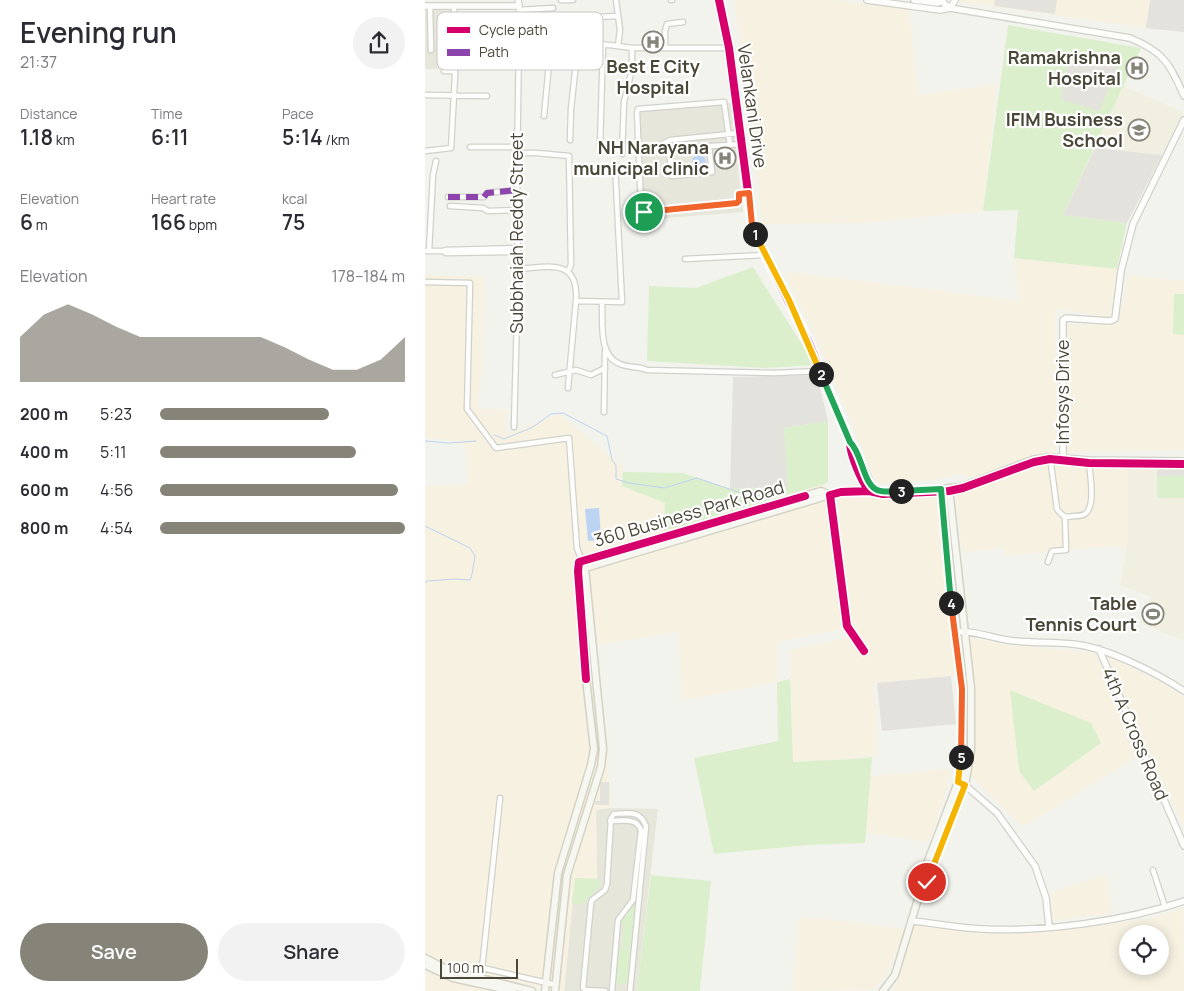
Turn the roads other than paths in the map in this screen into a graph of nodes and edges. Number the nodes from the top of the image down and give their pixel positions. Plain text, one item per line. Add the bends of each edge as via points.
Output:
1 (561, 0) edge
2 (573, 0) edge
3 (616, 0) edge
4 (719, 0) edge
5 (867, 0) edge
6 (914, 0) edge
7 (942, 1) edge
8 (431, 4) edge
9 (451, 4) edge
10 (953, 4) edge
11 (518, 5) edge
12 (553, 8) dead end
13 (618, 16) junction
14 (603, 17) edge
15 (683, 22) dead end
16 (603, 44) edge
17 (618, 46) junction
18 (632, 48) junction
19 (665, 48) junction
20 (729, 48) junction
21 (431, 50) dead end
22 (519, 70) edge
23 (548, 70) edge
24 (576, 70) edge
25 (602, 70) edge
26 (444, 71) dead end
27 (455, 71) joint
28 (425, 95) edge
29 (454, 95) junction
30 (487, 96) dead end
31 (1184, 96) edge
32 (544, 116) dead end
33 (1184, 120) edge
34 (729, 134) junction
35 (740, 134) junction
36 (696, 137) junction
37 (570, 140) dead end
38 (741, 144) junction
39 (730, 145) junction
40 (518, 146) junction
41 (600, 146) dead end
42 (658, 146) junction
43 (709, 146) junction
44 (471, 147) dead end
45 (639, 147) junction
46 (697, 147) junction
47 (669, 149) junction
48 (425, 150) edge
49 (517, 153) junction
50 (622, 154) dead end
51 (436, 161) dead end
52 (615, 164) dead end
53 (517, 190) junction
54 (749, 193) junction
55 (449, 197) dead end
56 (450, 206) dead end
57 (517, 210) junction
58 (517, 250) junction
59 (427, 251) edge
60 (765, 255) junction
61 (685, 259) dead end
62 (518, 269) junction
63 (568, 271) junction
64 (425, 282) edge
65 (576, 301) junction
66 (602, 303) junction
67 (605, 350) junction
68 (605, 368) junction
69 (820, 371) junction
70 (570, 372) junction
71 (555, 375) dead end
72 (568, 388) dead end
73 (604, 412) dead end
74 (514, 427) dead end
75 (850, 442) junction
76 (1050, 458) junction
77 (1063, 458) junction
78 (1089, 462) junction
79 (1184, 463) edge
80 (864, 483) junction
81 (869, 490) junction
82 (949, 490) junction
83 (854, 491) junction
84 (941, 491) junction
85 (910, 492) junction
86 (831, 494) junction
87 (1065, 516) junction
88 (581, 561) junction
89 (1048, 562) dead end
90 (585, 568) junction
91 (965, 631) junction
92 (954, 632) junction
93 (1099, 649) junction
94 (864, 651) dead end
95 (1184, 691) edge
96 (958, 782) junction
97 (965, 785) junction
98 (500, 798) dead end
99 (610, 821) junction
100 (1184, 846) edge
101 (1153, 870) dead end
102 (921, 889) junction
103 (1184, 902) edge
104 (1165, 907) junction
105 (911, 921) junction
106 (1049, 927) junction
107 (425, 958) edge
108 (425, 965) edge
109 (483, 968) junction
110 (481, 978) junction
111 (546, 983) junction
112 (555, 988) edge
113 (513, 991) edge
114 (533, 991) edge
115 (545, 991) edge
116 (605, 991) edge
117 (612, 991) edge
118 (630, 991) edge
119 (883, 991) edge

1 - 2 street
3 - 13 street
4 - 20 street, Velankani Drive
5 - 10 street via 940,10
6 - 7 street
7 - 10 street
8 - 9 street
8 - 21 street
9 - 11 street
10 - 31 street via 1130,38 1155,50 1168,62
11 - 12 street
13 - 14 street
13 - 17 street
15 - 19 street via 667,24
16 - 17 street
17 - 18 street
18 - 19 street
18 - 50 street via 632,68 624,102
19 - 20 street
20 - 35 street, Velankani Drive
22 - 40 street, Subbhaiah Reddy Street
23 - 32 street
24 - 37 street
25 - 41 street
26 - 27 street
27 - 29 street
28 - 29 street
29 - 30 street
29 - 48 street via 451,148
33 - 77 street, Infosys Drive via 1133,224 1121,271 1115,319 1063,320
34 - 35 street
34 - 36 street
34 - 39 street
34 - 45 street via 724,102 641,107 637,112
35 - 38 street, Velankani Drive
36 - 42 street via 670,140
36 - 46 street
38 - 39 street
38 - 54 street, Velankani Drive
39 - 43 street
40 - 44 street
40 - 49 street, Subbhaiah Reddy Street
42 - 45 street
42 - 47 street
43 - 46 street
43 - 47 street via 712,172 672,176
45 - 54 street via 641,208 646,213 737,203 739,194
46 - 47 street
49 - 53 street, Subbhaiah Reddy Street
49 - 63 street via 569,156 571,265
51 - 59 street
52 - 66 street via 622,302
53 - 55 street via 487,192 484,196
53 - 57 street, Subbhaiah Reddy Street
54 - 60 street, Velankani Drive via 753,230
56 - 57 street
57 - 58 street, Subbhaiah Reddy Street
58 - 59 street
58 - 62 street, Subbhaiah Reddy Street
60 - 61 street
60 - 69 street, Velankani Drive
62 - 63 street via 551,267
62 - 74 street, Subbhaiah Reddy Street
63 - 65 street via 577,289
64 - 88 street via 469,283 467,409 496,448 569,438 577,548
65 - 66 street
65 - 70 street
66 - 67 street
67 - 68 street
67 - 69 street via 617,363 647,370
68 - 70 street via 591,375 576,370
68 - 73 street
69 - 75 street, Velankani Drive
70 - 71 street
70 - 72 street
75 - 80 street, Velankani Drive
75 - 85 street via 874,488 883,492
76 - 77 street
76 - 82 street
76 - 87 street via 1057,509
77 - 78 street
77 - 79 street
78 - 79 street
78 - 87 street via 1090,509 1084,515
80 - 81 street, Velankani Drive
80 - 83 street
81 - 83 street
81 - 85 street via 883,494
82 - 84 street
82 - 91 main road
83 - 86 street
84 - 85 street
84 - 92 main road
86 - 88 main road, 360 Business Park Road via 821,491
86 - 90 main road, 360 Business Park Road
86 - 94 street via 847,626
87 - 89 street via 1066,550 1052,551
88 - 90 street
88 - 111 main road, 360 Business Park Road via 578,572 594,749 558,873
90 - 112 main road, 360 Business Park Road via 603,749 601,768 567,875
91 - 92 street
91 - 93 street via 1007,640 1064,643
91 - 97 main road via 971,688 971,750
92 - 96 main road via 962,689 962,749
93 - 95 street via 1164,677
93 - 100 street, 4th A Cross Road
96 - 97 street
96 - 102 main road via 921,879
97 - 102 main road via 927,882
97 - 106 street via 997,813 1035,866 1045,898
98 - 109 street
99 - 116 street via 607,884 591,902 583,988
99 - 117 street via 635,822 641,830 633,900 618,920
99 - 118 street via 617,814 636,814 646,826
101 - 104 street
102 - 105 main road
103 - 104 street
104 - 106 street via 1108,920
105 - 106 street via 983,929
105 - 119 main road via 895,975
107 - 110 main road via 449,970
108 - 113 main road via 453,978
109 - 110 street
109 - 111 street
110 - 114 main road
111 - 112 street
111 - 115 main road, 360 Business Park Road

